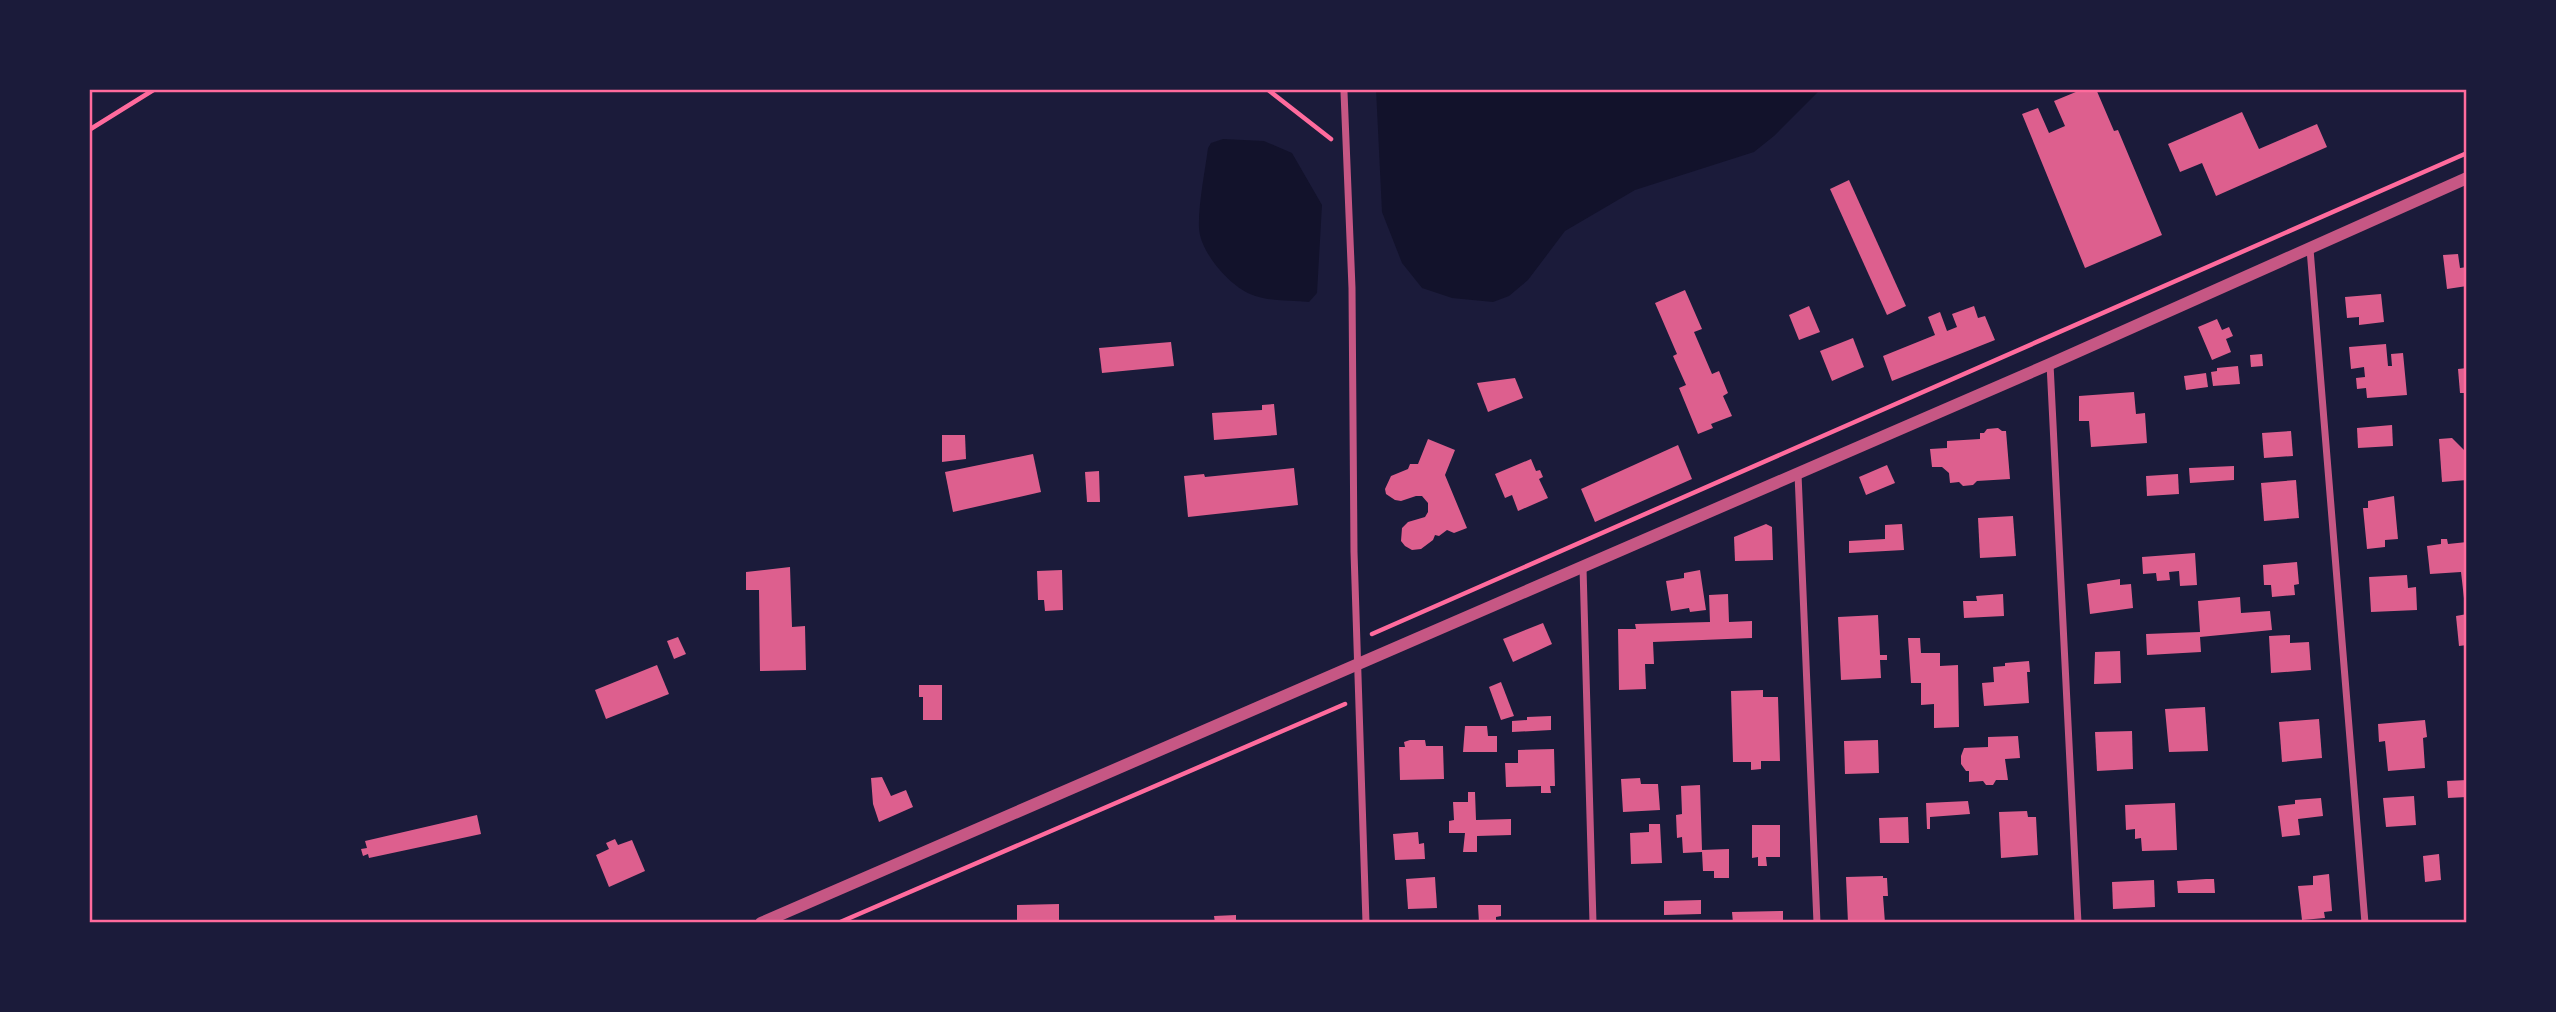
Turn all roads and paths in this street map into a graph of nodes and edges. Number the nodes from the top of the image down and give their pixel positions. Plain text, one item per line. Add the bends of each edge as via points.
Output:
1 (155, 89) edge
2 (1267, 89) edge
3 (1344, 92) dead end
4 (89, 130) edge
5 (1346, 150) junction
6 (2467, 153) edge
7 (2467, 178) edge
8 (2310, 249) junction
9 (2050, 364) junction
10 (1798, 474) junction
11 (1583, 568) junction
12 (1356, 641) junction
13 (1358, 666) junction
14 (1359, 698) junction
15 (761, 923) edge
16 (838, 923) edge
17 (1366, 923) edge
18 (1593, 923) edge
19 (1817, 923) edge
20 (2078, 923) edge
21 (2365, 923) edge

1 - 4 path
2 - 5 path
3 - 5 street
5 - 12 street
6 - 12 path
7 - 8 street
8 - 9 street
8 - 21 street
9 - 10 street
9 - 20 street
10 - 11 street
10 - 19 street
11 - 13 street
11 - 18 street
12 - 13 street
13 - 14 street
13 - 15 street
14 - 16 path
14 - 17 street

